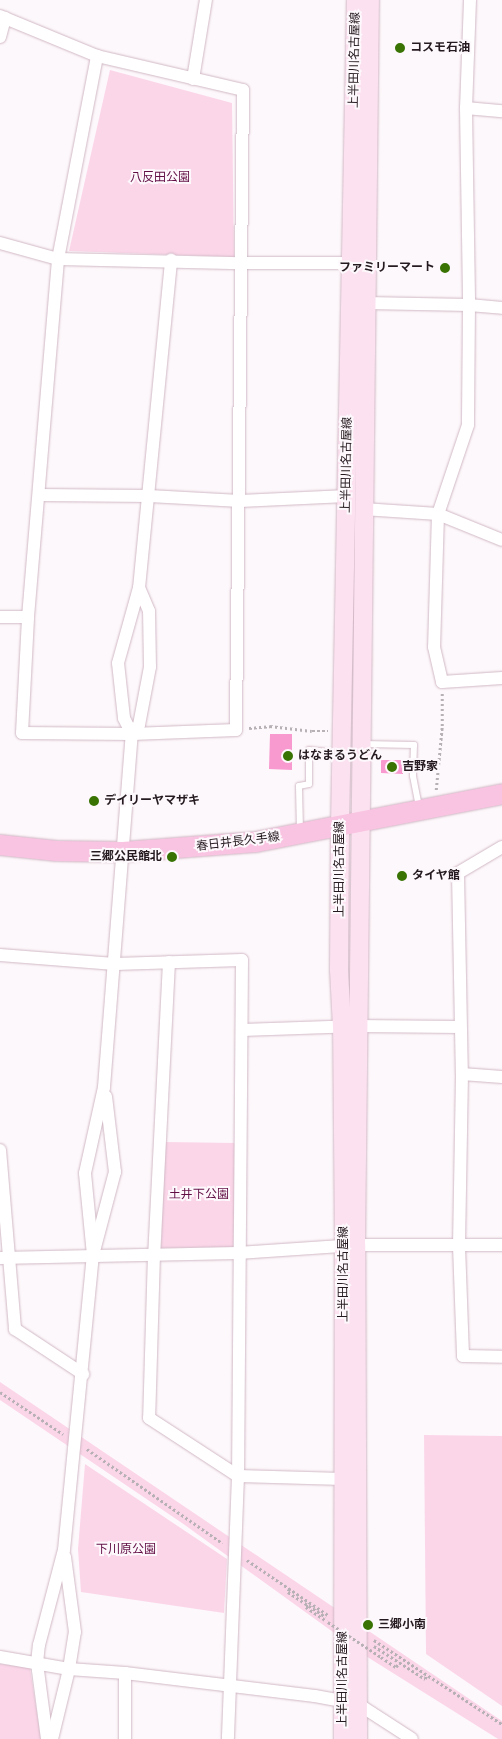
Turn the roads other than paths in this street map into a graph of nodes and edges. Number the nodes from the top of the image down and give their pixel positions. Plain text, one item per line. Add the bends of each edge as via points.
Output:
1 (206, 0) edge
2 (356, 0) edge
3 (370, 0) edge
4 (470, 0) edge
5 (3, 17) edge
6 (0, 37) edge
7 (97, 56) junction
8 (193, 79) junction
9 (466, 108) junction
10 (502, 110) edge
11 (0, 243) edge
12 (58, 259) junction
13 (171, 260) junction
14 (241, 263) junction
15 (358, 263) junction
16 (366, 303) junction
17 (469, 305) junction
18 (502, 308) edge
19 (39, 495) junction
20 (149, 496) junction
21 (347, 496) junction
22 (240, 501) junction
23 (363, 509) junction
24 (438, 514) junction
25 (502, 540) edge
26 (139, 588) junction
27 (0, 617) edge
28 (28, 617) junction
29 (502, 678) edge
30 (132, 734) junction
31 (362, 744) junction
32 (341, 753) junction
33 (502, 794) edge
34 (427, 809) junction
35 (360, 821) junction
36 (340, 824) junction
37 (300, 832) junction
38 (0, 845) edge
39 (502, 847) edge
40 (123, 852) junction
41 (0, 955) edge
42 (168, 962) junction
43 (115, 964) junction
44 (350, 1027) junction
45 (459, 1027) junction
46 (242, 1030) junction
47 (462, 1074) junction
48 (502, 1077) edge
49 (104, 1087) junction
50 (0, 1150) edge
51 (502, 1245) edge
52 (350, 1246) junction
53 (459, 1246) junction
54 (238, 1253) junction
55 (154, 1254) junction
56 (93, 1255) junction
57 (4, 1258) edge
58 (502, 1357) edge
59 (83, 1374) junction
60 (238, 1476) junction
61 (343, 1479) junction
62 (64, 1550) junction
63 (343, 1626) junction
64 (0, 1657) edge
65 (37, 1663) junction
66 (69, 1669) junction
67 (125, 1673) junction
68 (229, 1687) junction
69 (351, 1702) junction
70 (47, 1739) edge
71 (52, 1739) edge
72 (125, 1739) edge
73 (228, 1739) edge
74 (343, 1739) edge
75 (358, 1739) edge
76 (412, 1739) edge

1 - 8 street
2 - 15 main road, 上半田川名古屋線
3 - 15 main road, 上半田川名古屋線
4 - 9 street
5 - 6 street
5 - 7 street
7 - 8 street
7 - 12 street
8 - 14 street via 243,90
9 - 10 street
9 - 17 street
11 - 12 street
12 - 13 street
12 - 19 street
13 - 14 street
13 - 20 street
14 - 15 street
14 - 22 street
15 - 16 main road, 上半田川名古屋線
15 - 21 main road, 上半田川名古屋線
16 - 17 street
16 - 23 main road, 上半田川名古屋線
17 - 18 street
17 - 24 street via 468,425
19 - 20 street
19 - 28 street
20 - 22 street
20 - 26 street
21 - 22 street
21 - 32 main road, 上半田川名古屋線
22 - 30 street via 236,730
23 - 24 street
23 - 31 main road, 上半田川名古屋線
24 - 25 street
24 - 29 street via 434,647 442,682
26 - 30 street via 118,663 124,718
26 - 30 street via 149,611 150,667 139,725
27 - 28 street
28 - 30 street via 22,733
30 - 40 street
31 - 34 lane via 414,744 413,776
31 - 35 main road, 上半田川名古屋線
32 - 36 main road, 上半田川名古屋線
32 - 37 lane via 309,750 309,784 299,786
33 - 34 main road, 春日井長久手線
34 - 35 main road, 春日井長久手線
35 - 36 main road, 春日井長久手線
35 - 44 main road, 上半田川名古屋線
36 - 37 main road, 春日井長久手線
36 - 44 main road, 上半田川名古屋線 via 339,970
37 - 40 main road, 春日井長久手線 via 256,842
38 - 40 main road, 春日井長久手線 via 57,851
39 - 45 street via 458,873
40 - 43 street
41 - 43 street
42 - 43 street
42 - 46 street via 242,960
42 - 55 street
43 - 49 street
44 - 45 street
44 - 46 street
44 - 52 main road, 上半田川名古屋線
45 - 47 street
46 - 54 street
47 - 48 street
47 - 53 street
49 - 56 street via 85,1173
49 - 56 street via 115,1172
50 - 57 street
51 - 53 street
52 - 53 street
52 - 54 street
52 - 61 main road, 上半田川名古屋線
52 - 63 main road, 上半田川名古屋線
53 - 58 street via 463,1356
54 - 55 street
54 - 60 street
55 - 56 street
55 - 60 street via 149,1418
56 - 57 street
56 - 59 street
57 - 59 street via 15,1329
59 - 62 street
60 - 61 street
60 - 68 street
61 - 63 main road, 上半田川名古屋線
62 - 65 street
62 - 66 street via 75,1632
63 - 69 main road, 上半田川名古屋線
64 - 65 street
65 - 66 street
65 - 70 street
66 - 67 street
66 - 71 street
67 - 68 street
67 - 72 street
68 - 69 street
68 - 73 street
69 - 74 main road, 上半田川名古屋線
69 - 75 main road, 上半田川名古屋線
69 - 76 street

